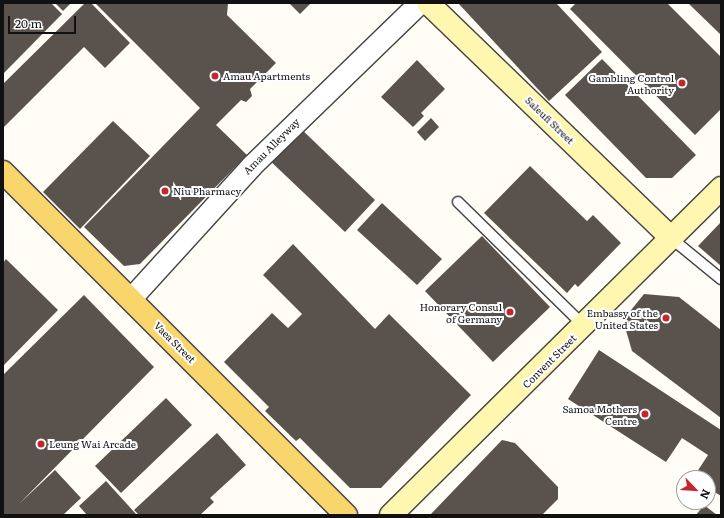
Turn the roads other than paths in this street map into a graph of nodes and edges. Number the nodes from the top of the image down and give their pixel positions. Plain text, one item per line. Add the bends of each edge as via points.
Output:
1 (419, 3) edge
2 (428, 3) edge
3 (3, 172) edge
4 (721, 188) edge
5 (458, 202) dead end
6 (671, 238) junction
7 (721, 279) edge
8 (131, 298) junction
9 (584, 326) junction
10 (346, 515) edge
11 (391, 515) edge

1 - 8 street, Amau Alleyway via 251,166
2 - 6 main road, Saleufi Street
3 - 8 main road, Vaea Street
4 - 6 main road, Convent Street
5 - 9 lane
6 - 7 lane
6 - 9 main road, Convent Street
8 - 10 main road, Vaea Street
9 - 11 main road, Convent Street

